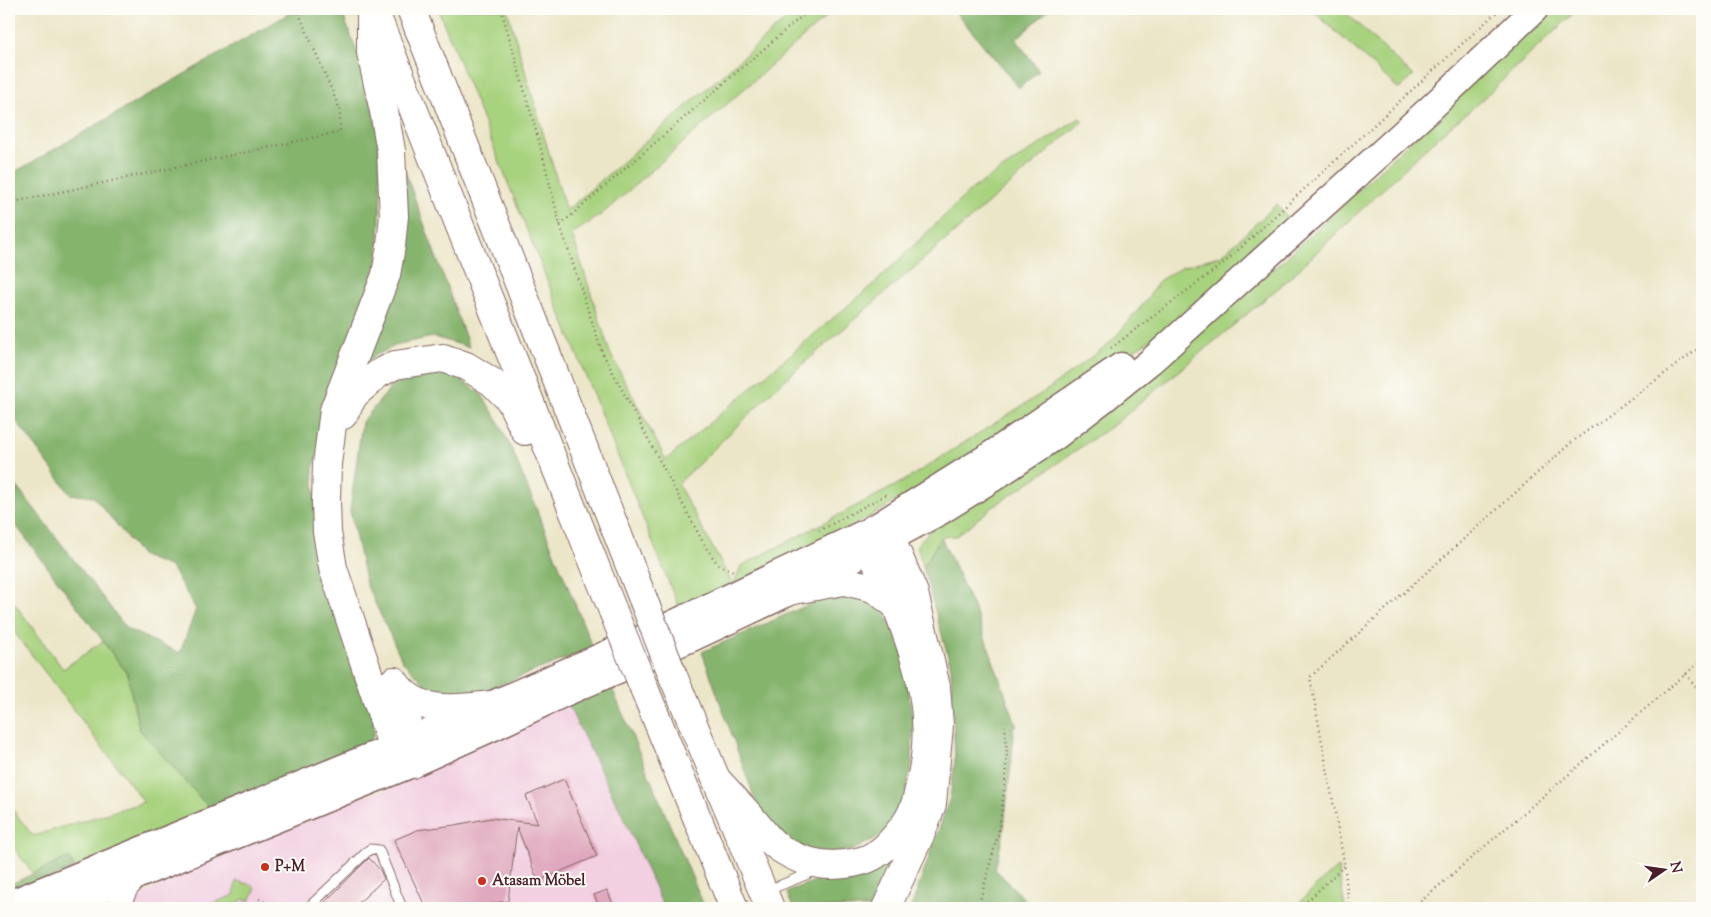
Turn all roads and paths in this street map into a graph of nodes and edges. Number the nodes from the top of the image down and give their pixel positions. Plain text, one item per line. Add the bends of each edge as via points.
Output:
1 (297, 9) edge
2 (372, 9) edge
3 (411, 9) edge
4 (501, 9) edge
5 (810, 9) edge
6 (1500, 9) edge
7 (1536, 9) edge
8 (9, 203) edge
9 (560, 225) junction
10 (1702, 346) edge
11 (1110, 349) dead end
12 (331, 435) junction
13 (889, 493) dead end
14 (575, 514) junction
15 (813, 534) dead end
16 (879, 539) junction
17 (738, 573) dead end
18 (794, 590) junction
19 (896, 605) junction
20 (345, 606) junction
21 (1702, 660) edge
22 (1686, 674) junction
23 (396, 685) junction
24 (1702, 695) edge
25 (492, 705) junction
26 (1005, 726) dead end
27 (406, 750) junction
28 (717, 780) junction
29 (819, 865) junction
30 (1344, 866) junction
31 (142, 873) junction
32 (76, 897) edge
33 (259, 899) dead end
34 (766, 900) edge
35 (9, 904) edge
36 (118, 908) edge
37 (276, 908) edge
38 (310, 908) edge
39 (402, 908) edge
40 (734, 908) edge
41 (886, 908) edge
42 (978, 908) edge
43 (1300, 908) edge
44 (1348, 908) edge
45 (1413, 908) edge

1 - 8 path via 340,110 340,132
2 - 12 highway via 371,53 391,151 393,223 386,275 334,410
2 - 14 highway
3 - 28 highway, bridge via 673,676
4 - 9 path
5 - 9 path
6 - 11 path via 1226,262
7 - 16 main road via 1231,290 1104,400 941,511
9 - 17 path via 602,352 705,546 719,566
10 - 30 path via 1572,442 1310,677
12 - 14 highway via 354,395 378,374 395,365 443,358 466,366 492,382 510,400
12 - 20 highway via 327,464 328,532 333,568
13 - 15 path
14 - 40 highway, bridge
16 - 18 main road
16 - 19 highway via 881,572
16 - 25 main road via 842,542 671,625
16 - 41 highway via 914,593 936,687 939,725 932,804
18 - 19 highway via 844,581 873,588
18 - 27 main road via 496,726
19 - 29 highway via 924,688 927,743 916,800 910,816 884,850 863,861
20 - 23 highway
20 - 27 highway
21 - 22 path
22 - 24 path
22 - 45 path
23 - 25 highway via 413,700 427,705 452,709
23 - 27 highway
25 - 27 main road
26 - 42 path via 1006,782 999,830
27 - 31 main road
27 - 32 main road
28 - 29 highway via 776,846
28 - 34 highway
29 - 34 lane
30 - 43 path
30 - 44 path
31 - 32 main road
31 - 36 street via 128,888
32 - 35 main road
33 - 37 path
38 - 39 lane via 370,849 379,850

